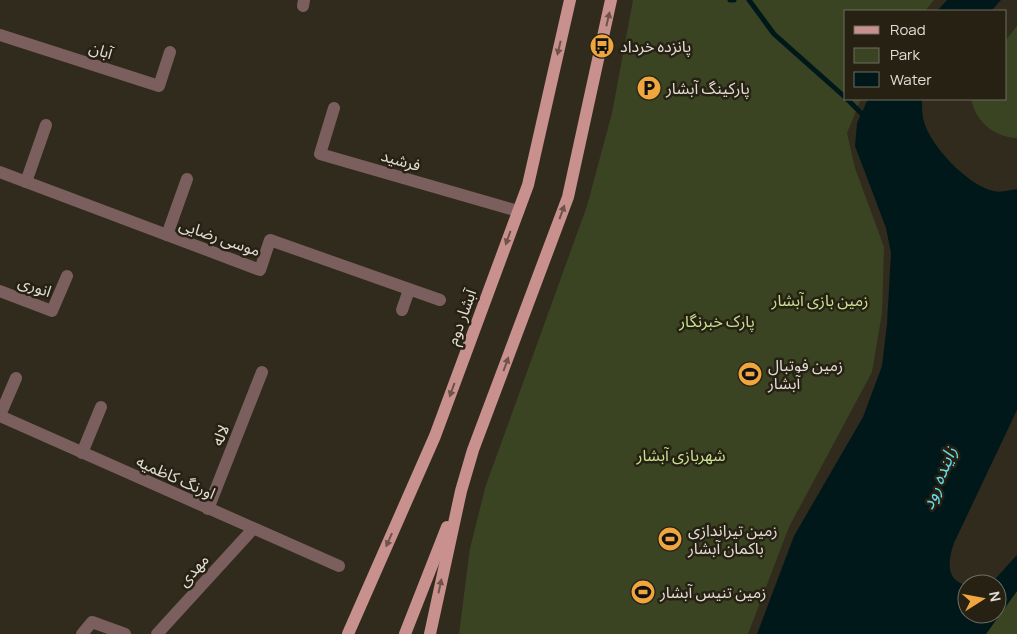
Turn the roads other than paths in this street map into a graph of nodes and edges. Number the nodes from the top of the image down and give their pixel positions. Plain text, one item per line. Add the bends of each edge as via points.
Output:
1 (570, 0) edge
2 (612, 0) edge
3 (0, 35) edge
4 (170, 52) dead end
5 (334, 108) dead end
6 (46, 125) dead end
7 (0, 172) edge
8 (187, 179) dead end
9 (26, 182) junction
10 (518, 211) junction
11 (167, 235) junction
12 (67, 276) dead end
13 (409, 290) junction
14 (0, 291) edge
15 (440, 300) dead end
16 (402, 310) dead end
17 (262, 372) dead end
18 (16, 378) dead end
19 (101, 407) dead end
20 (0, 416) edge
21 (82, 453) junction
22 (461, 491) junction
23 (208, 509) junction
24 (253, 529) junction
25 (339, 566) dead end
26 (82, 634) edge
27 (125, 634) edge
28 (157, 634) edge
29 (348, 634) edge
30 (405, 634) edge
31 (430, 634) edge

1 -> 10 main road, آبشار دوم via 528,185
22 -> 2 main road via 568,197
3 - 4 street, آبان via 159,86
5 - 10 street, فرشید via 320,154
6 - 9 street
7 - 9 street, موسی رضایی
8 - 11 street
9 - 11 street, موسی رضایی
10 -> 29 main road, آبشار دوم via 435,436
11 - 13 street, موسی رضایی via 260,270 270,240
12 - 14 street, انوری via 52,311
13 - 15 street, موسی رضایی
13 - 16 street
17 - 23 street, لاله
18 - 20 street
19 - 21 street
20 - 21 street, اورنگ کاظمیه
21 - 23 street, اورنگ کاظمیه
22 - 30 main road
31 -> 22 main road
23 - 24 street, اورنگ کاظمیه
24 - 25 street, اورنگ کاظمیه
24 - 28 street, مهدی
26 - 27 street via 92,622

